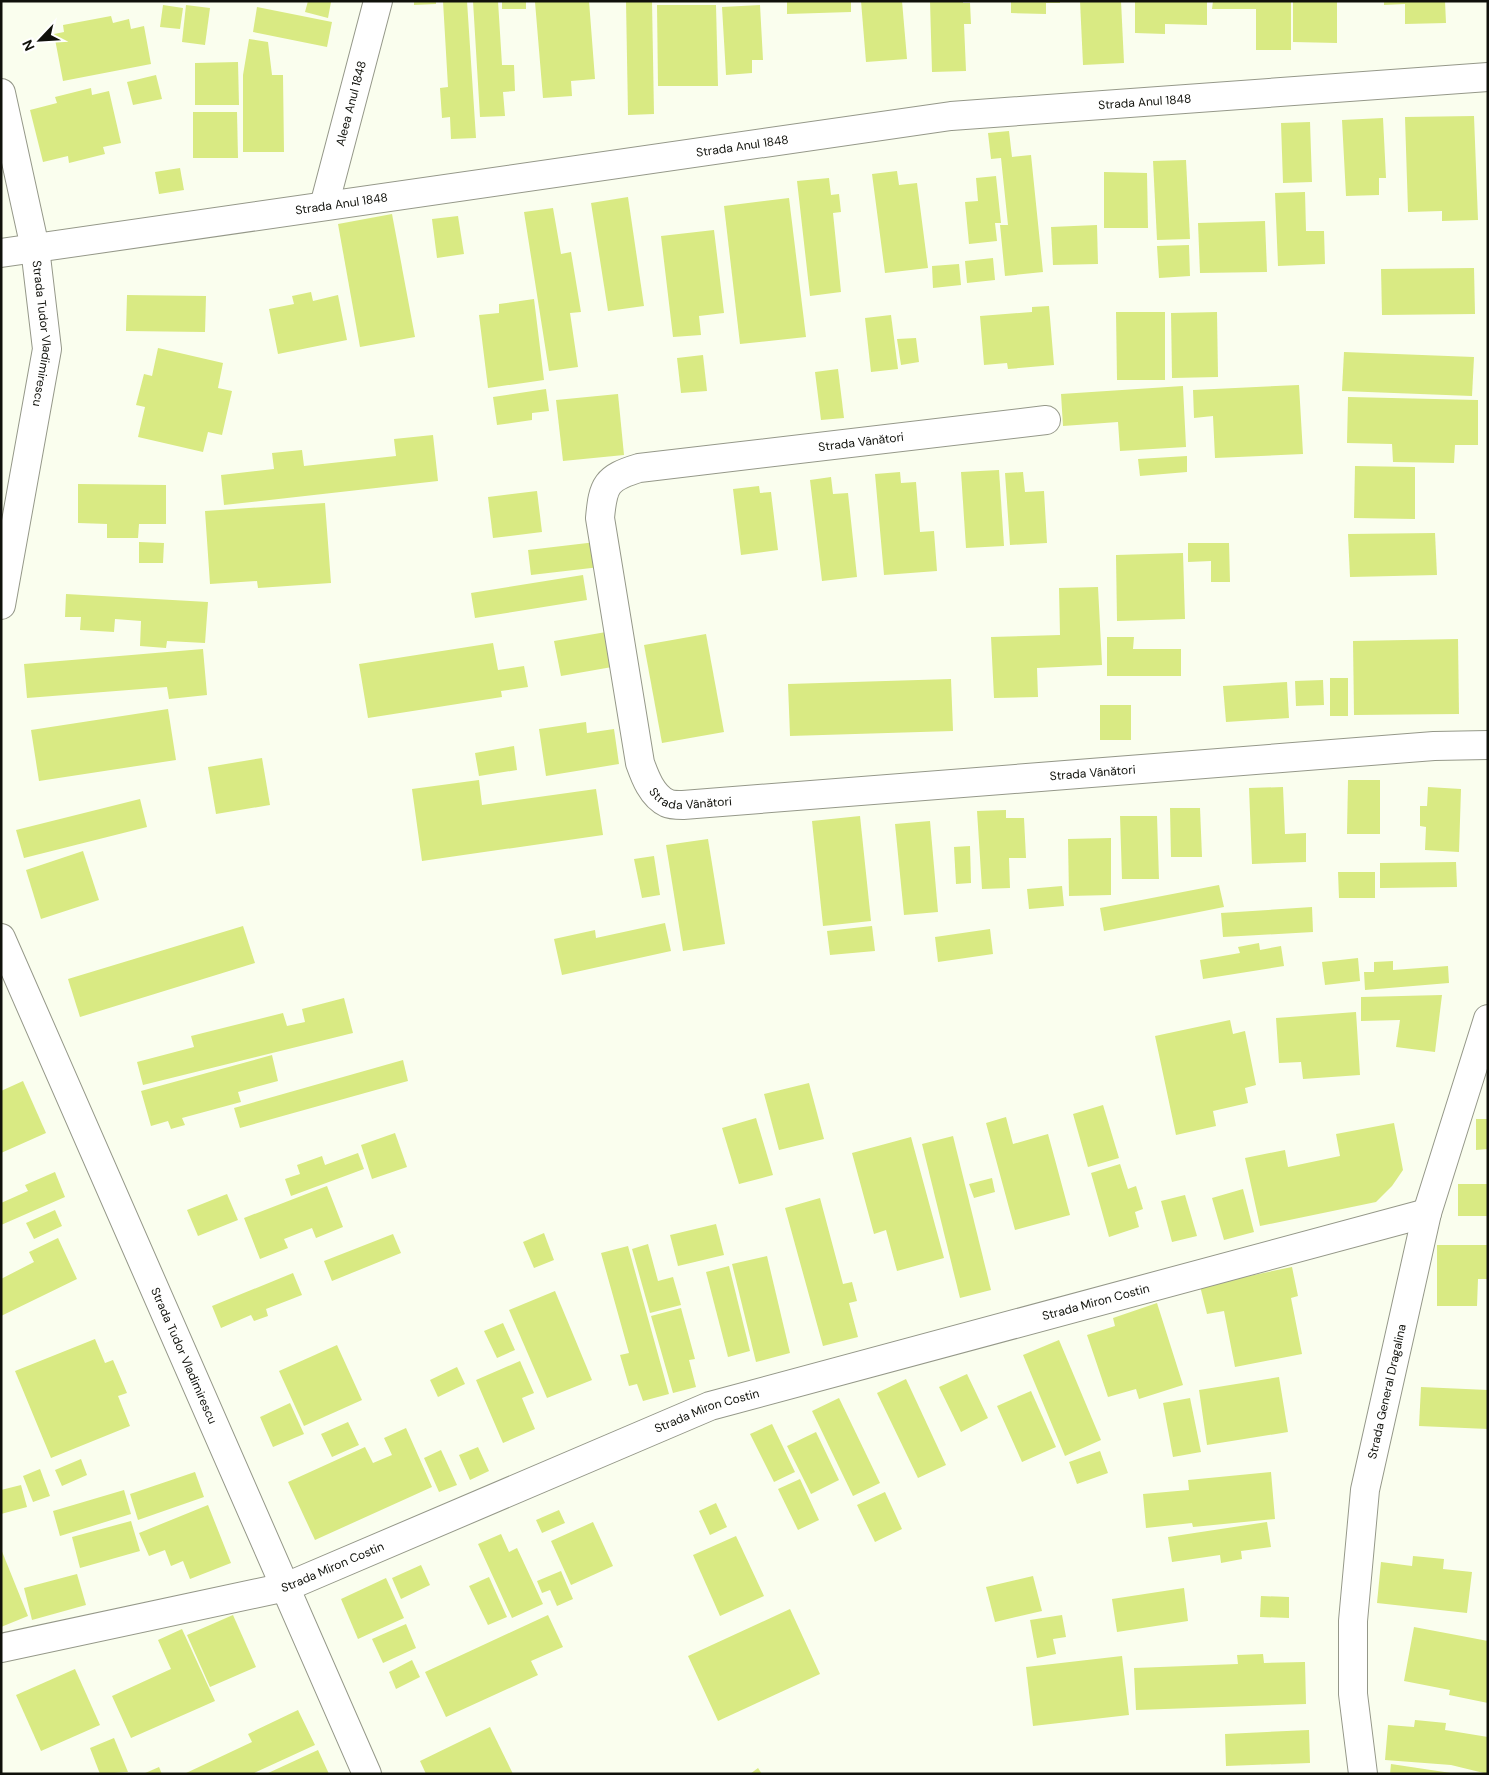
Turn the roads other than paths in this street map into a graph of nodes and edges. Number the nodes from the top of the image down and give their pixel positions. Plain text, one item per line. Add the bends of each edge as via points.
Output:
1 (378, 1) edge
2 (1488, 77) edge
3 (1, 93) edge
4 (324, 206) junction
5 (35, 248) junction
6 (1, 253) edge
7 (1046, 420) dead end
8 (1, 606) edge
9 (1488, 745) edge
10 (1, 938) edge
11 (1488, 1020) edge
12 (1427, 1212) junction
13 (286, 1586) junction
14 (1, 1648) edge
15 (367, 1774) edge
16 (1363, 1774) edge

1 - 4 street, Aleea Anul 1848
2 - 4 street, Strada Anul 1848 via 951,116
3 - 5 street, Strada Tudor Vladimirescu
4 - 5 street, Strada Anul 1848
5 - 6 street, Strada Anul 1848
5 - 8 street, Strada Tudor Vladimirescu via 47,349
7 - 9 street, Strada Vânători via 639,468 622,473 609,482 602,495 600,518 640,763 655,793 668,804 683,806 1434,746
10 - 13 street, Strada Tudor Vladimirescu
11 - 12 street, Strada General Dragalina
12 - 13 street, Strada Miron Costin via 710,1406
12 - 16 street, Strada General Dragalina via 1365,1490 1353,1621 1353,1694
13 - 14 street, Strada Miron Costin
13 - 15 street, Strada Tudor Vladimirescu

